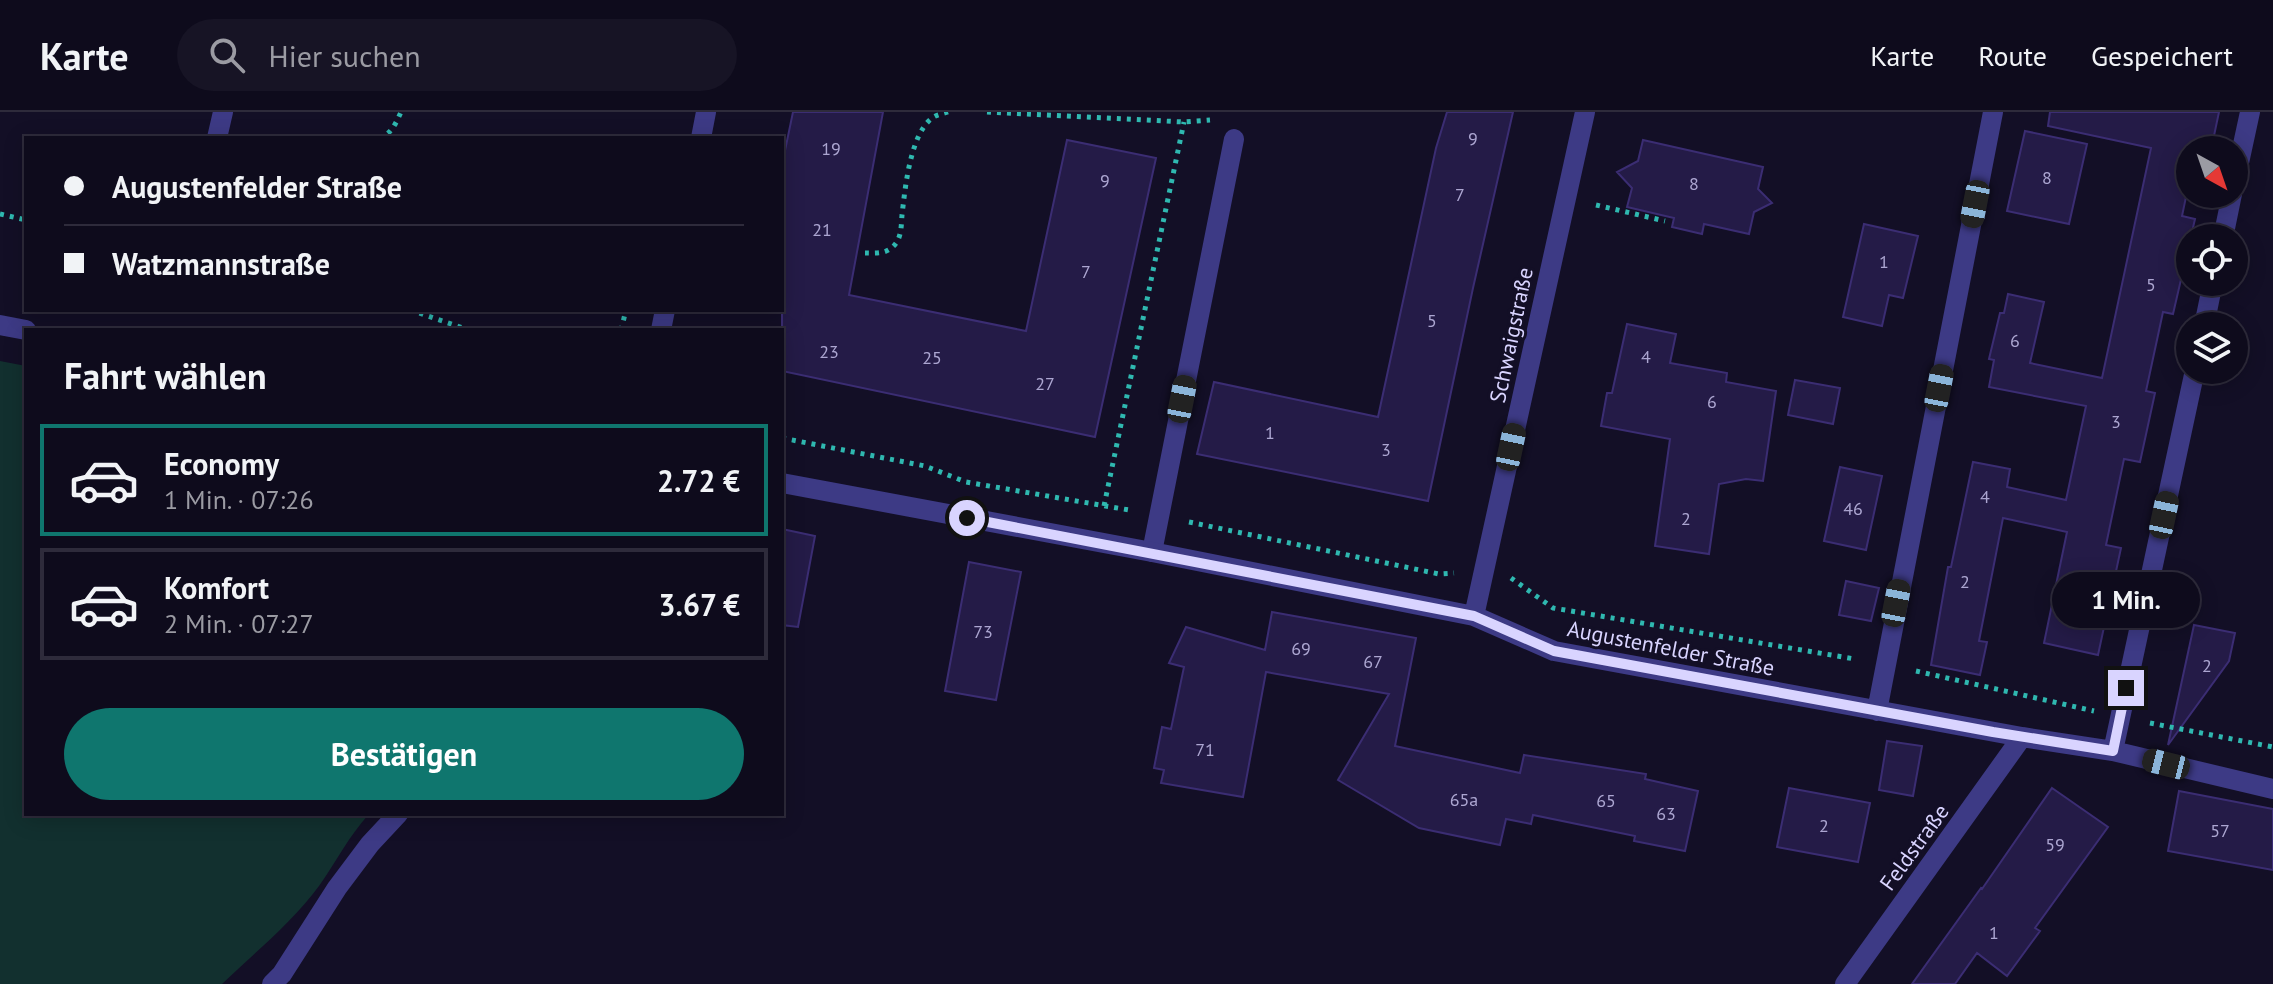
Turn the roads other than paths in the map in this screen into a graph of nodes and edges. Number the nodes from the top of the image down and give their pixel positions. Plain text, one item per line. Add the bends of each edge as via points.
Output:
1 (223, 112) edge
2 (706, 112) edge
3 (1585, 112) edge
4 (1993, 112) edge
5 (2250, 112) edge
6 (217, 136) edge
7 (701, 136) edge
8 (2245, 136) edge
9 (1234, 139) dead end
10 (0, 325) edge
11 (24, 330) edge
12 (2192, 384) edge
13 (784, 483) edge
14 (1152, 552) junction
15 (1474, 616) junction
16 (1877, 711) junction
17 (2022, 737) junction
18 (2113, 751) junction
19 (2273, 789) edge
20 (396, 816) edge
21 (272, 984) edge
22 (1845, 984) edge

1 - 6 street
2 - 7 street
3 - 15 street, Schwaigstraße
4 - 16 street
5 - 8 street
9 - 14 street
10 - 11 street
12 - 18 street
13 - 14 street, Augustenfelder Straße
14 - 15 street, Augustenfelder Straße
15 - 16 street, Augustenfelder Straße via 1554,651
16 - 17 street, Augustenfelder Straße
17 - 18 street, Augustenfelder Straße
17 - 22 street, Feldstraße
18 - 19 street, Augustenfelder Straße
20 - 21 street via 337,888

